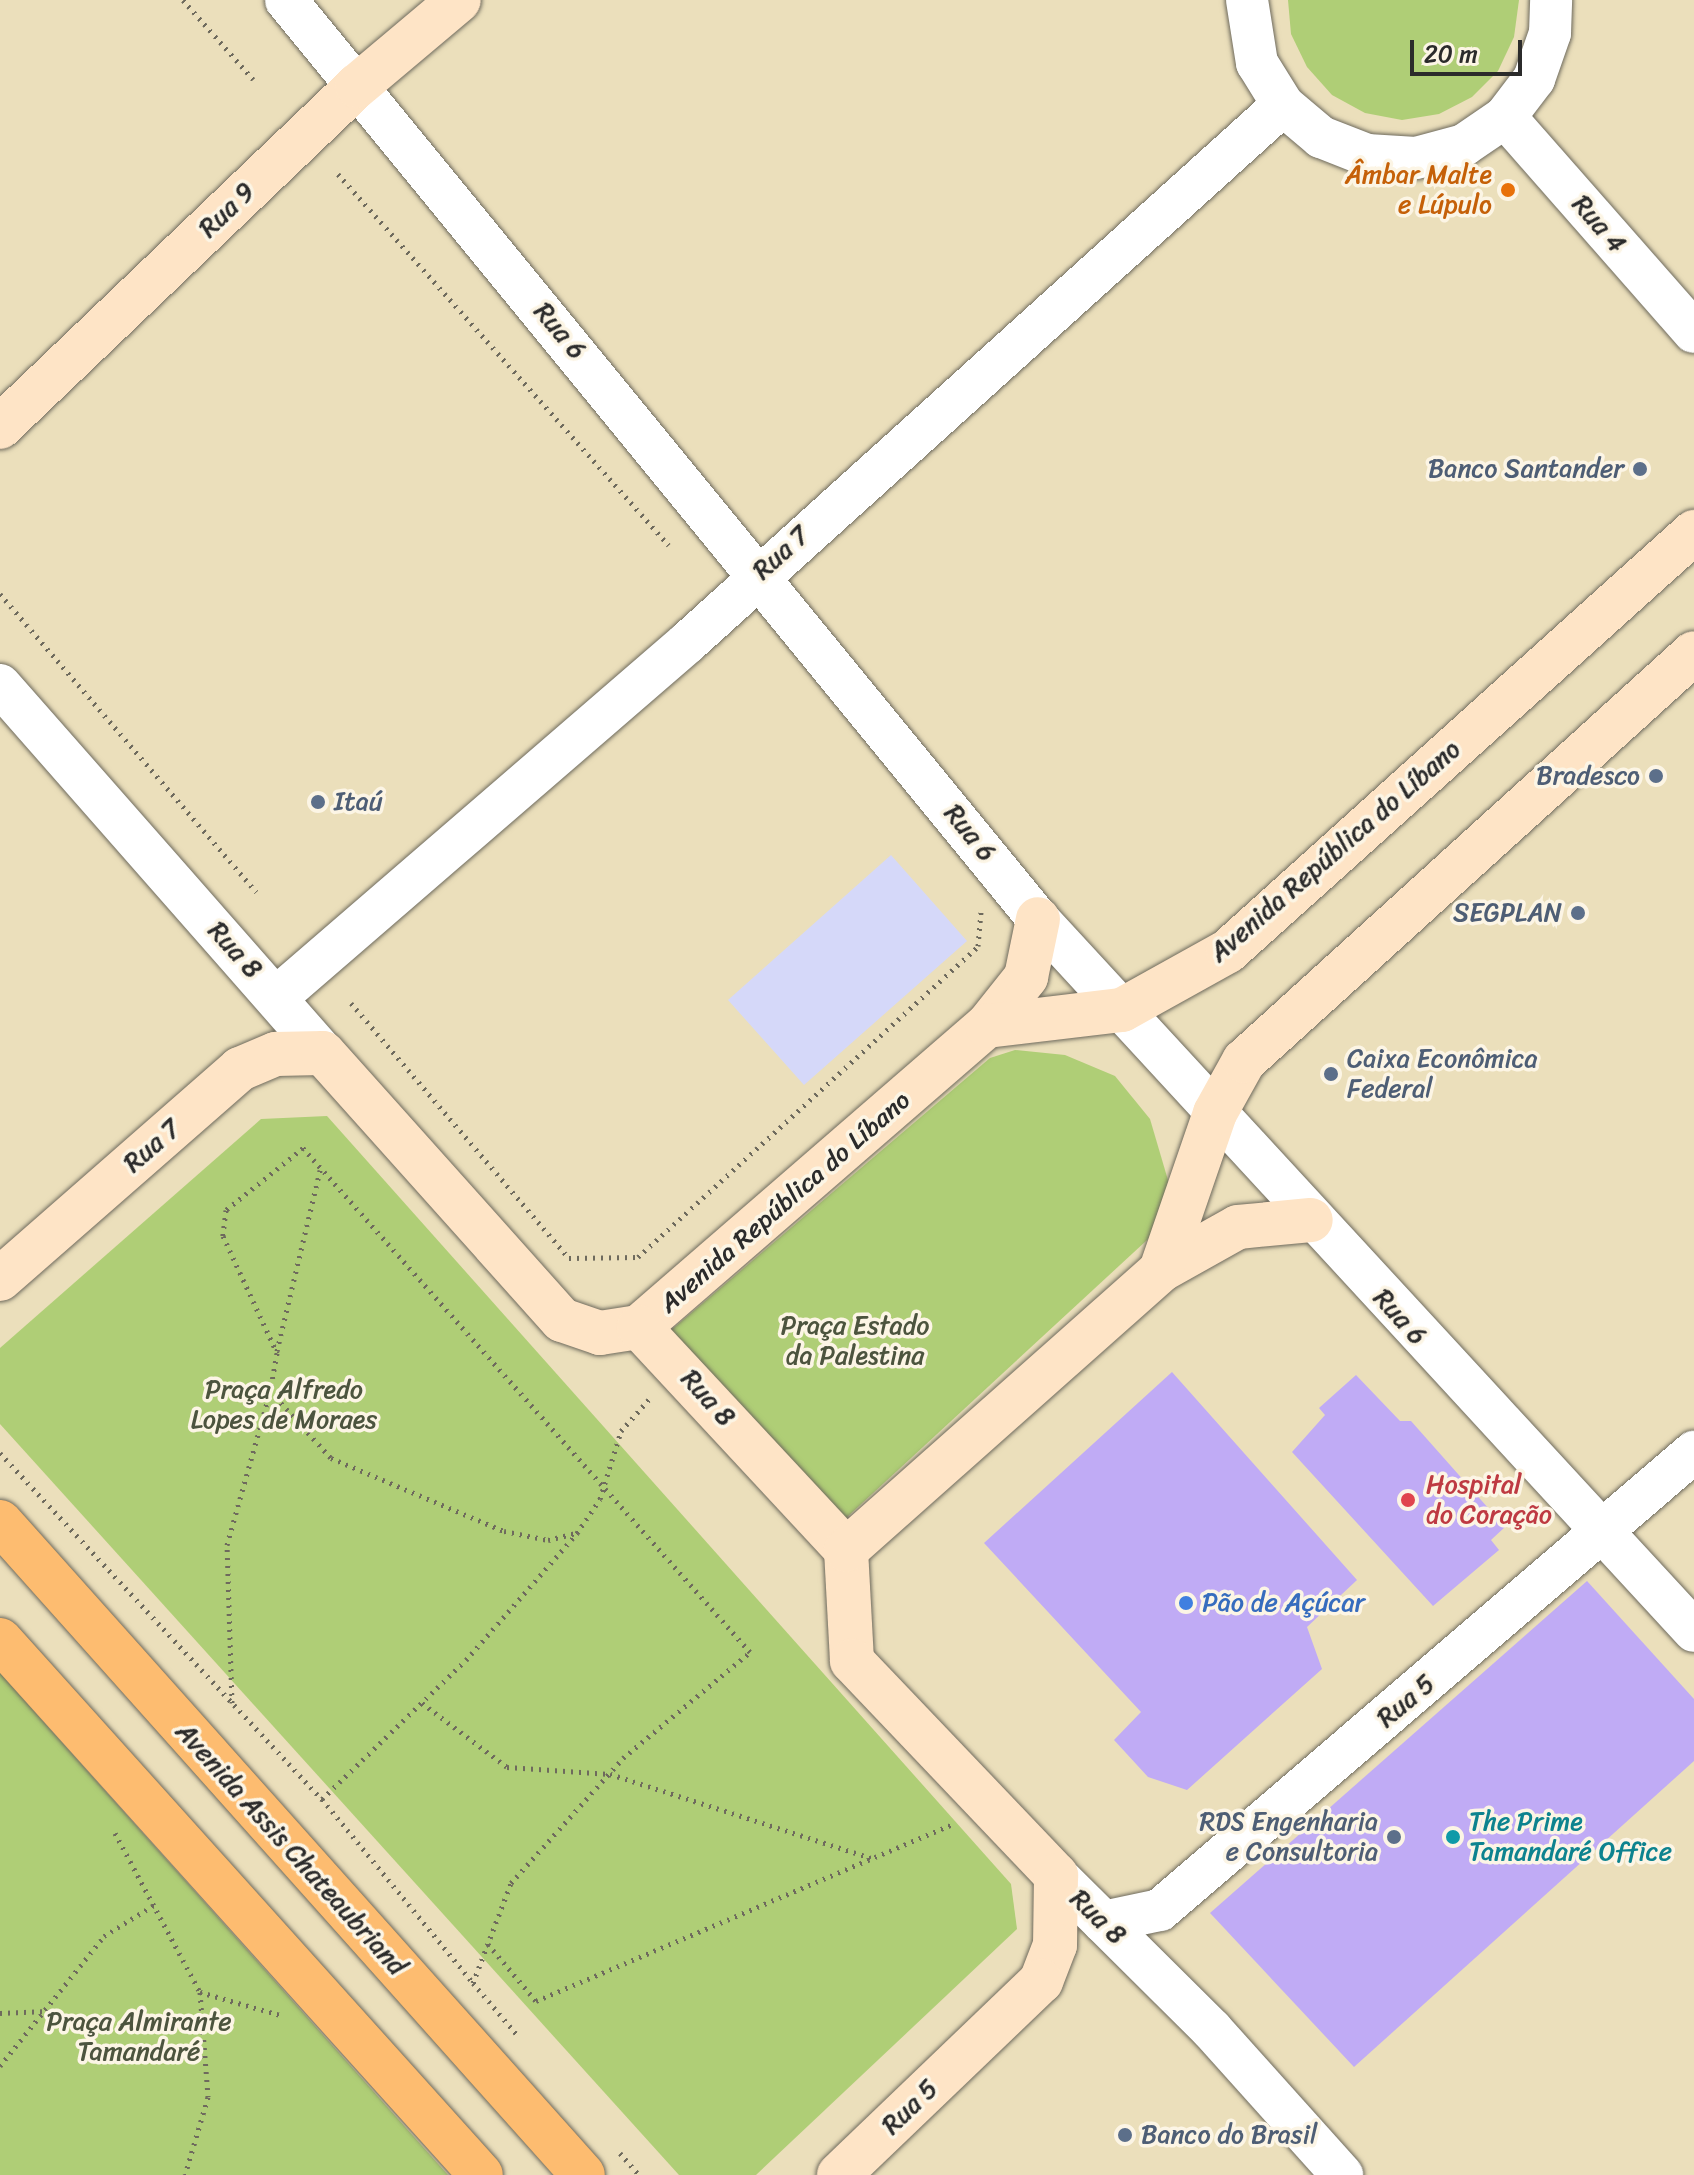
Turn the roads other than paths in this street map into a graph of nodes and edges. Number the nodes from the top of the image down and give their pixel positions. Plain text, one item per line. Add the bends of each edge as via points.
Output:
1 (286, 0) edge
2 (459, 0) edge
3 (1247, 0) edge
4 (1551, 0) edge
5 (357, 86) junction
6 (1283, 105) junction
7 (1505, 117) junction
8 (1694, 332) edge
9 (0, 427) edge
10 (1694, 532) edge
11 (760, 571) junction
12 (1694, 653) edge
13 (0, 685) edge
14 (1038, 919) junction
15 (277, 997) junction
16 (1122, 1010) junction
17 (987, 1026) junction
18 (323, 1053) junction
19 (1215, 1113) junction
20 (1311, 1220) junction
21 (1161, 1270) junction
22 (0, 1279) edge
23 (639, 1327) junction
24 (1694, 1452) edge
25 (0, 1522) edge
26 (1600, 1536) junction
27 (846, 1550) junction
28 (1694, 1631) edge
29 (0, 1640) edge
30 (1056, 1875) junction
31 (1103, 1922) junction
32 (481, 2175) edge
33 (583, 2175) edge
34 (839, 2175) edge
35 (1342, 2175) edge

1 - 5 street, Rua 6
2 - 5 main road, Rua 9
3 - 6 street via 1257,63
4 - 7 street via 1550,33 1534,79
5 - 9 main road, Rua 9
5 - 11 street, Rua 6
6 - 7 street via 1321,137 1367,155 1416,158 1464,145
6 - 11 street, Rua 7
7 - 8 street, Rua 4
10 - 16 main road, Avenida República do Líbano via 1228,951
11 - 14 street, Rua 6
11 - 15 street, Rua 7
12 - 19 main road via 1244,1061
13 - 15 street, Rua 8
14 - 16 street, Rua 6
14 - 17 main road via 1026,977
15 - 18 street, Rua 8
16 - 17 main road, Avenida República do Líbano
16 - 19 street, Rua 6
17 - 23 main road, Avenida República do Líbano
18 - 22 main road, Rua 7 via 276,1054 240,1069
18 - 23 main road, Rua 8 via 562,1320 600,1333
19 - 20 street, Rua 6
19 - 21 main road
20 - 21 main road via 1238,1227
20 - 26 street, Rua 6
21 - 27 main road
23 - 27 main road, Rua 8
24 - 26 street, Rua 5
25 - 33 main road, Avenida Assis Chateaubriand
26 - 28 street, Rua 6
26 - 31 street, Rua 5 via 1160,1910
27 - 30 main road, Rua 8 via 852,1661
29 - 32 main road
30 - 31 street, Rua 8
30 - 34 main road, Rua 5 via 1055,1945 1041,1981
31 - 35 street, Rua 8

